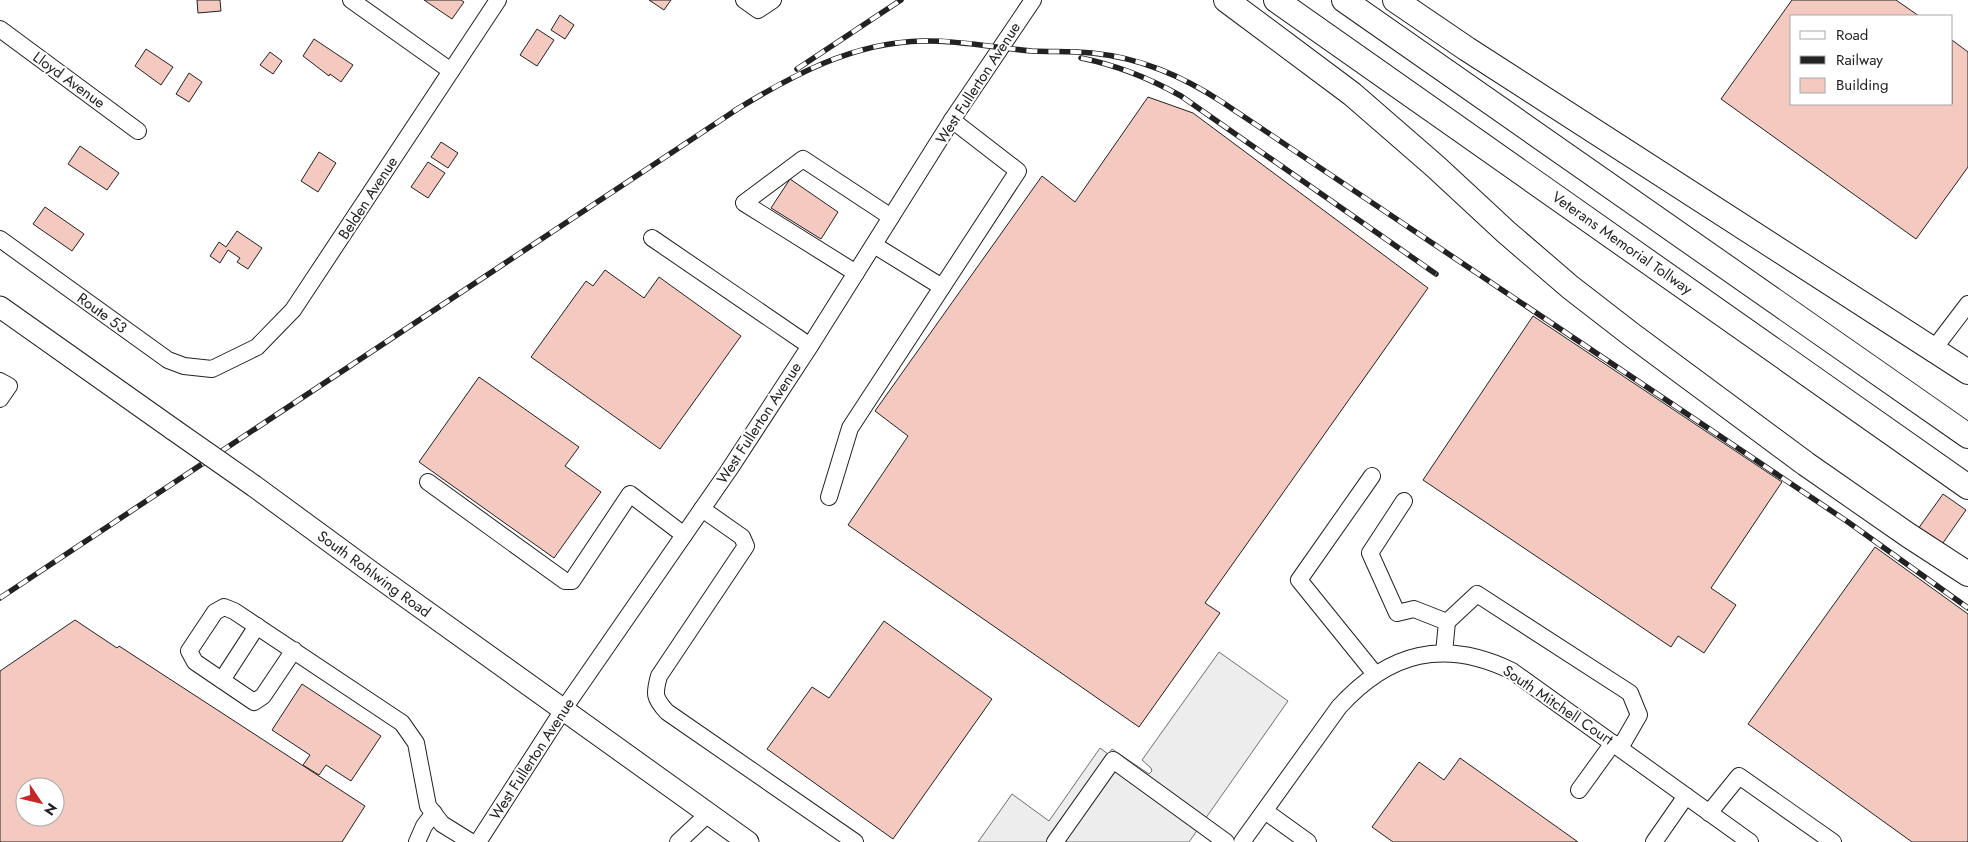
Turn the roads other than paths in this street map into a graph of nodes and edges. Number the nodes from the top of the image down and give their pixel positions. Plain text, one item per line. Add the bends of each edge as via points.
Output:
1 (351, 0) edge
2 (498, 0) edge
3 (744, 0) edge
4 (773, 0) edge
5 (1032, 0) edge
6 (1226, 0) edge
7 (1276, 0) edge
8 (1344, 0) edge
9 (1396, 0) edge
10 (0, 29) edge
11 (451, 71) junction
12 (952, 120) junction
13 (138, 131) dead end
14 (891, 217) junction
15 (652, 238) dead end
16 (0, 239) edge
17 (874, 244) junction
18 (856, 273) junction
19 (942, 287) junction
20 (1968, 304) edge
21 (0, 308) edge
22 (810, 346) junction
23 (1934, 350) junction
24 (212, 369) joint
25 (1968, 372) edge
26 (0, 381) edge
27 (0, 400) edge
28 (1968, 436) edge
29 (1372, 476) dead end
30 (428, 482) dead end
31 (1968, 487) edge
32 (829, 498) dead end
33 (1404, 502) dead end
34 (702, 509) junction
35 (684, 535) junction
36 (1968, 574) edge
37 (1447, 622) junction
38 (257, 626) junction
39 (294, 650) junction
40 (1444, 653) junction
41 (1375, 674) junction
42 (222, 680) junction
43 (563, 710) junction
44 (1617, 745) junction
45 (1579, 790) dead end
46 (1686, 796) junction
47 (1265, 811) junction
48 (434, 813) junction
49 (1709, 813) junction
50 (708, 814) junction
51 (418, 842) edge
52 (471, 842) edge
53 (478, 842) edge
54 (678, 842) edge
55 (748, 842) edge
56 (856, 842) edge
57 (1055, 842) edge
58 (1226, 842) edge
59 (1242, 842) edge
60 (1308, 842) edge
61 (1654, 842) edge
62 (1750, 842) edge
63 (1833, 842) edge

1 - 11 street
2 - 11 street, Belden Avenue
3 - 4 street via 758,10
5 - 12 street, West Fullerton Avenue
6 - 36 highway via 1352,94 1506,232 1616,323 1806,464
7 - 31 highway, Veterans Memorial Tollway
8 - 28 highway
9 - 23 highway via 1467,50
10 - 13 street, Lloyd Avenue
11 - 24 street, Belden Avenue via 293,310 257,347
12 - 14 street, West Fullerton Avenue
12 - 19 street via 1018,171
14 - 17 street, West Fullerton Avenue
14 - 18 street via 803,159 744,203
15 - 22 street
16 - 24 street, Route 53 via 168,360 184,366
17 - 18 street, West Fullerton Avenue
17 - 19 street
18 - 22 street, West Fullerton Avenue
19 - 32 street via 850,428
20 - 23 street
21 - 43 main road, South Rohlwing Road, bridge via 254,486
22 - 34 street, West Fullerton Avenue
23 - 25 highway
26 - 27 street via 9,386
29 - 41 street via 1299,580
30 - 35 street via 565,580 572,581 630,494
33 - 37 street via 1370,553 1397,613 1414,609
34 - 35 street, West Fullerton Avenue
34 - 56 street via 742,537 746,546 659,676 655,691 658,702 667,712
35 - 43 street, West Fullerton Avenue
37 - 40 street
37 - 44 street via 1477,594 1630,693 1639,715
38 - 39 street
38 - 42 street
38 - 42 street via 224,607 215,612 190,651 195,662
39 - 42 street via 262,696 254,702
39 - 48 street via 402,723 416,743 428,806
40 - 41 street, South Mitchell Court via 1424,654
40 - 44 street, South Mitchell Court via 1480,658 1512,671
41 - 47 street, South Mitchell Court via 1358,686 1339,707
43 - 50 main road, South Rohlwing Road
43 - 53 street, West Fullerton Avenue
44 - 45 street
44 - 46 street, South Mitchell Court
46 - 49 street, South Mitchell Court
46 - 61 street
47 - 59 street, South Mitchell Court
47 - 60 street
48 - 51 street
48 - 52 street via 442,824
49 - 62 street, South Mitchell Court
49 - 63 street via 1739,776
50 - 54 street
50 - 55 main road, South Rohlwing Road
57 - 58 street via 1114,760

